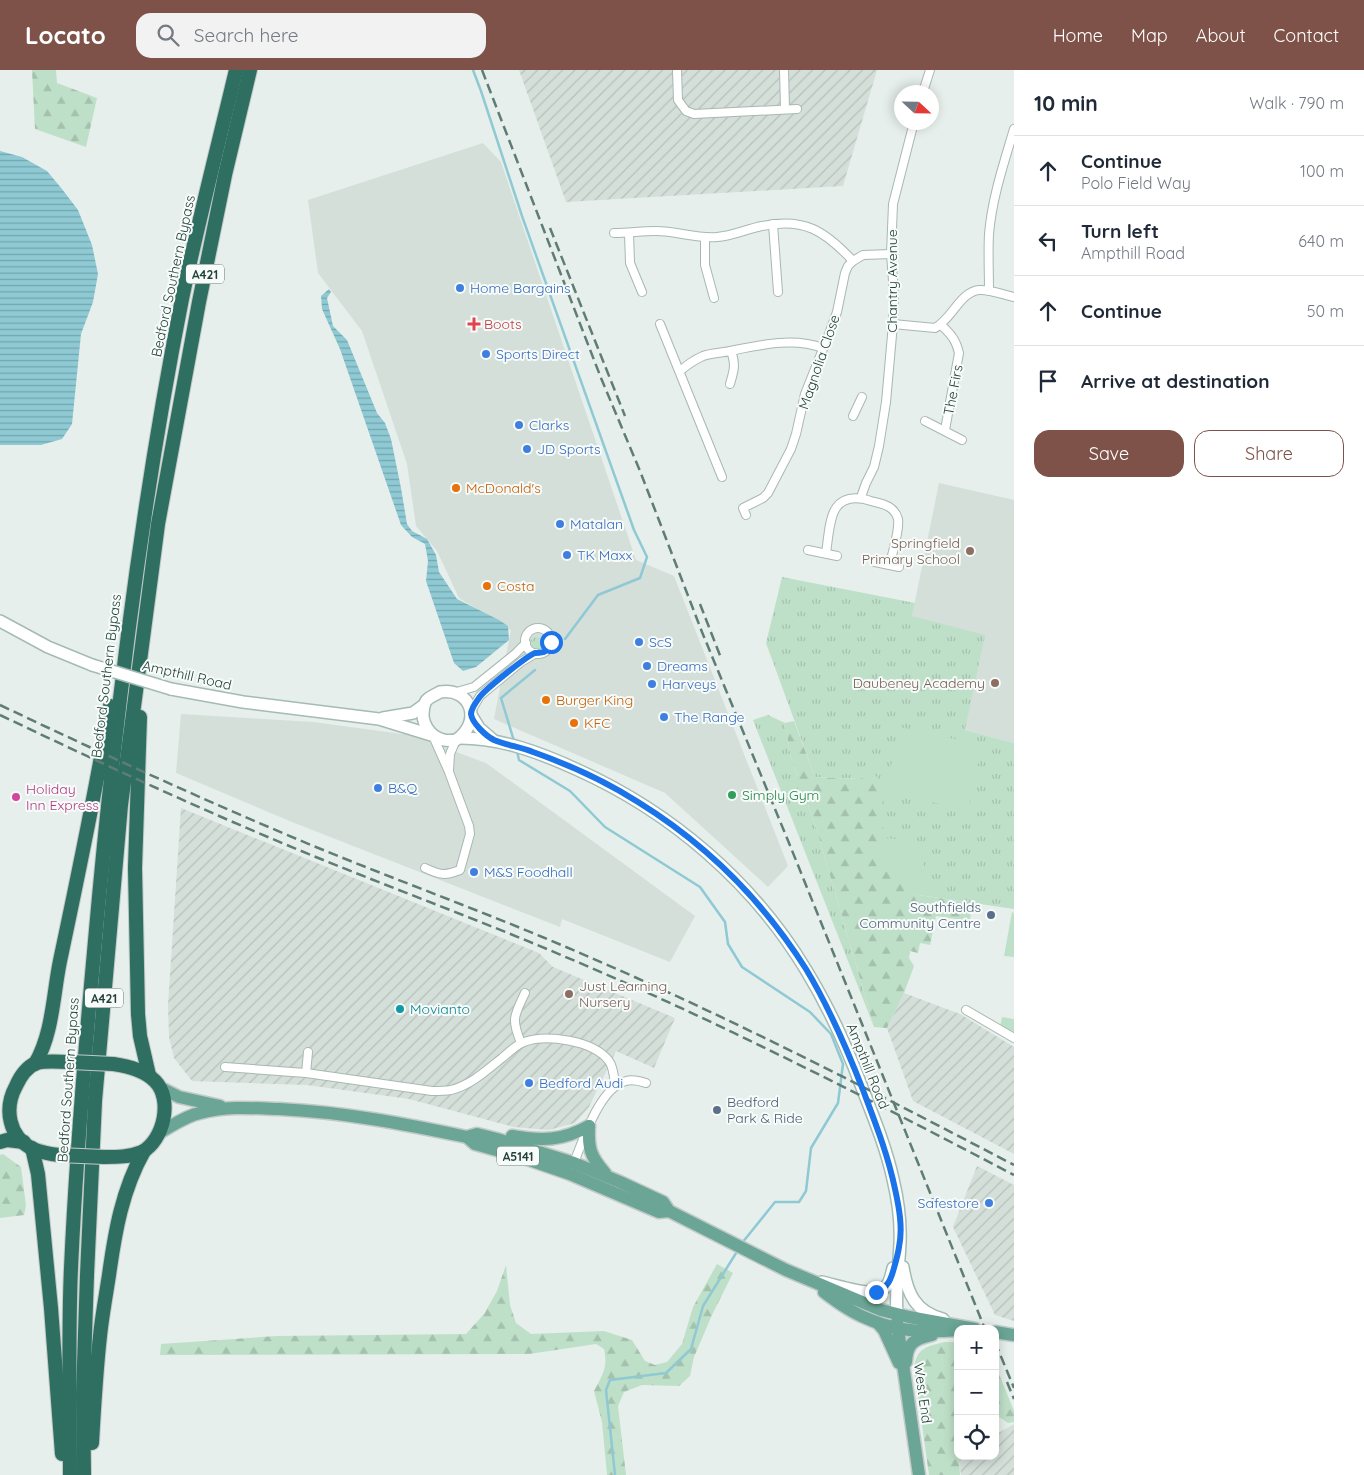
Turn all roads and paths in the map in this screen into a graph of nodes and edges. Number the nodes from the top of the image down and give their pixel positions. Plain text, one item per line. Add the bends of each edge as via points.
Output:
1 (236, 70) edge
2 (250, 70) edge
3 (677, 70) edge
4 (784, 70) edge
5 (930, 70) edge
6 (925, 85) edge
7 (786, 109) junction
8 (797, 109) dead end
9 (1014, 129) edge
10 (912, 130) edge
11 (773, 224) junction
12 (614, 233) dead end
13 (629, 233) junction
14 (705, 237) junction
15 (891, 254) junction
16 (853, 261) junction
17 (989, 291) junction
18 (642, 292) dead end
19 (778, 292) dead end
20 (1014, 297) edge
21 (714, 298) dead end
22 (660, 324) dead end
23 (893, 324) junction
24 (941, 325) junction
25 (823, 348) junction
26 (731, 351) junction
27 (680, 371) junction
28 (730, 384) dead end
29 (862, 397) dead end
30 (853, 416) dead end
31 (925, 420) dead end
32 (944, 430) junction
33 (962, 440) dead end
34 (722, 477) dead end
35 (862, 497) junction
36 (746, 514) dead end
37 (158, 524) junction
38 (808, 550) dead end
39 (826, 553) junction
40 (837, 556) dead end
41 (875, 562) dead end
42 (890, 564) junction
43 (899, 567) dead end
44 (133, 591) junction
45 (0, 621) edge
46 (526, 643) junction
47 (536, 653) junction
48 (454, 692) junction
49 (424, 705) junction
50 (471, 713) junction
51 (379, 719) junction
52 (432, 736) junction
53 (458, 739) junction
54 (493, 740) junction
55 (449, 772) junction
56 (425, 868) dead end
57 (525, 993) dead end
58 (966, 1010) dead end
59 (1014, 1038) edge
60 (521, 1042) junction
61 (308, 1052) dead end
62 (35, 1064) junction
63 (225, 1067) dead end
64 (306, 1073) junction
65 (149, 1075) junction
66 (646, 1083) dead end
67 (615, 1086) junction
68 (159, 1087) junction
69 (9, 1102) junction
70 (227, 1108) junction
71 (0, 1115) edge
72 (589, 1126) junction
73 (159, 1133) junction
74 (467, 1137) junction
75 (497, 1139) junction
76 (0, 1142) edge
77 (28, 1145) junction
78 (144, 1151) junction
79 (572, 1168) junction
80 (607, 1176) junction
81 (669, 1211) junction
82 (900, 1245) junction
83 (806, 1279) junction
84 (897, 1321) junction
85 (878, 1323) junction
86 (960, 1325) edge
87 (954, 1327) edge
88 (953, 1330) edge
89 (999, 1333) edge
90 (1012, 1335) edge
91 (905, 1374) junction
92 (63, 1475) edge
93 (70, 1475) edge
94 (84, 1475) edge
95 (89, 1475) edge
96 (919, 1475) edge

1 - 44 highway, Bedford Southern Bypass / A421 via 182,301
2 - 37 highway, Bedford Southern Bypass / A421 via 199,302
3 - 7 street via 678,100 686,111 694,114
4 - 7 street
5 - 6 street
7 - 8 street
9 - 17 street via 998,185 989,234
10 - 15 street, Chantry Avenue via 893,204
11 - 14 street
11 - 16 street via 798,224 819,231
11 - 19 street via 773,280
12 - 13 street
13 - 14 street via 656,231
13 - 18 street via 630,263
14 - 21 street via 705,265
15 - 16 street via 863,255
15 - 23 street, Chantry Avenue
16 - 25 street, Magnolia Close via 845,273
17 - 20 street
17 - 24 street via 980,290 967,295
22 - 27 street
23 - 24 street via 928,328
23 - 35 street, Chantry Avenue via 880,446
24 - 32 street, The Firs via 957,343 959,354
25 - 26 street via 799,342
25 - 36 street, Magnolia Close via 805,394 791,449 768,492 743,508
26 - 27 street via 705,356
26 - 28 street via 735,370
27 - 34 street
29 - 30 street
31 - 32 street, The Firs
32 - 33 street, The Firs
35 - 39 street via 841,502 835,509
35 - 42 street via 882,503 895,512 898,529
37 - 65 highway via 140,715 135,868 138,1014
37 - 94 highway, Bedford Southern Bypass / A421 via 121,805 95,1101 86,1275
38 - 39 street
39 - 40 street
41 - 42 street
42 - 43 street
44 - 62 highway via 47,1038
44 - 93 highway, Bedford Southern Bypass / A421 via 106,812 81,1101 71,1271
45 - 51 main road, Ampthill Road, bridge via 48,647 92,665 171,689 243,702
46 - 47 street via 529,650
46 - 47 street via 526,636 534,628 548,632 550,645 543,653
46 - 48 street via 474,686
47 - 50 street via 480,696
48 - 49 main road via 440,692
48 - 50 main road via 466,701
49 - 51 main road, Ampthill Road via 413,713
49 - 52 main road via 424,721
50 - 53 main road via 468,729
50 - 54 main road via 479,728
51 - 52 main road, Ampthill Road
52 - 53 main road via 444,741
52 - 55 street
53 - 54 main road, Ampthill Road
53 - 55 street via 450,754
54 - 82 main road, Ampthill Road via 552,759 595,778 655,813 721,865 771,920 816,986 855,1069 890,1166 900,1217
55 - 56 street via 469,826 468,843 460,870 439,874
57 - 60 street via 514,1018
58 - 59 street
60 - 64 street via 482,1074 450,1090 432,1091
60 - 67 street via 546,1038 589,1047 610,1062
61 - 64 street
62 - 65 highway, bridge via 49,1061 113,1064
62 - 69 highway via 18,1081
63 - 64 street
65 - 68 highway
66 - 67 street via 636,1080
67 - 72 street via 605,1095
68 - 70 main road, A5141 via 179,1097
68 - 73 highway via 165,1111
69 - 71 highway
69 - 77 highway via 11,1124
70 - 73 main road, A5141 via 187,1117
70 - 74 main road, A5141 via 309,1110
72 - 75 main road via 557,1138 505,1135
72 - 79 street
72 - 80 main road via 592,1156
73 - 78 highway
74 - 75 main road, A5141 via 477,1134
74 - 79 main road, A5141 via 475,1144
75 - 79 main road, A5141
76 - 77 highway via 7,1140
77 - 78 highway, bridge via 59,1155 132,1156
77 - 92 highway via 38,1174
78 - 95 highway via 127,1187 114,1241 100,1334
79 - 80 main road, A5141
79 - 81 main road, A5141 via 659,1212
80 - 81 main road, A5141 via 663,1202
81 - 83 main road, A5141
82 - 83 main road via 890,1281 881,1291 869,1292
82 - 84 main road, Ampthill Road
82 - 86 main road, Ampthill Road via 905,1284 913,1299 927,1314
83 - 84 main road, A5141 via 881,1310
83 - 85 main road via 856,1313
84 - 85 main road
84 - 87 main road, Ampthill Road / A5141
84 - 88 main road via 915,1330
84 - 91 main road, West End
85 - 91 main road
88 - 91 main road via 916,1340 907,1350
89 - 90 main road
91 - 96 main road, West End

